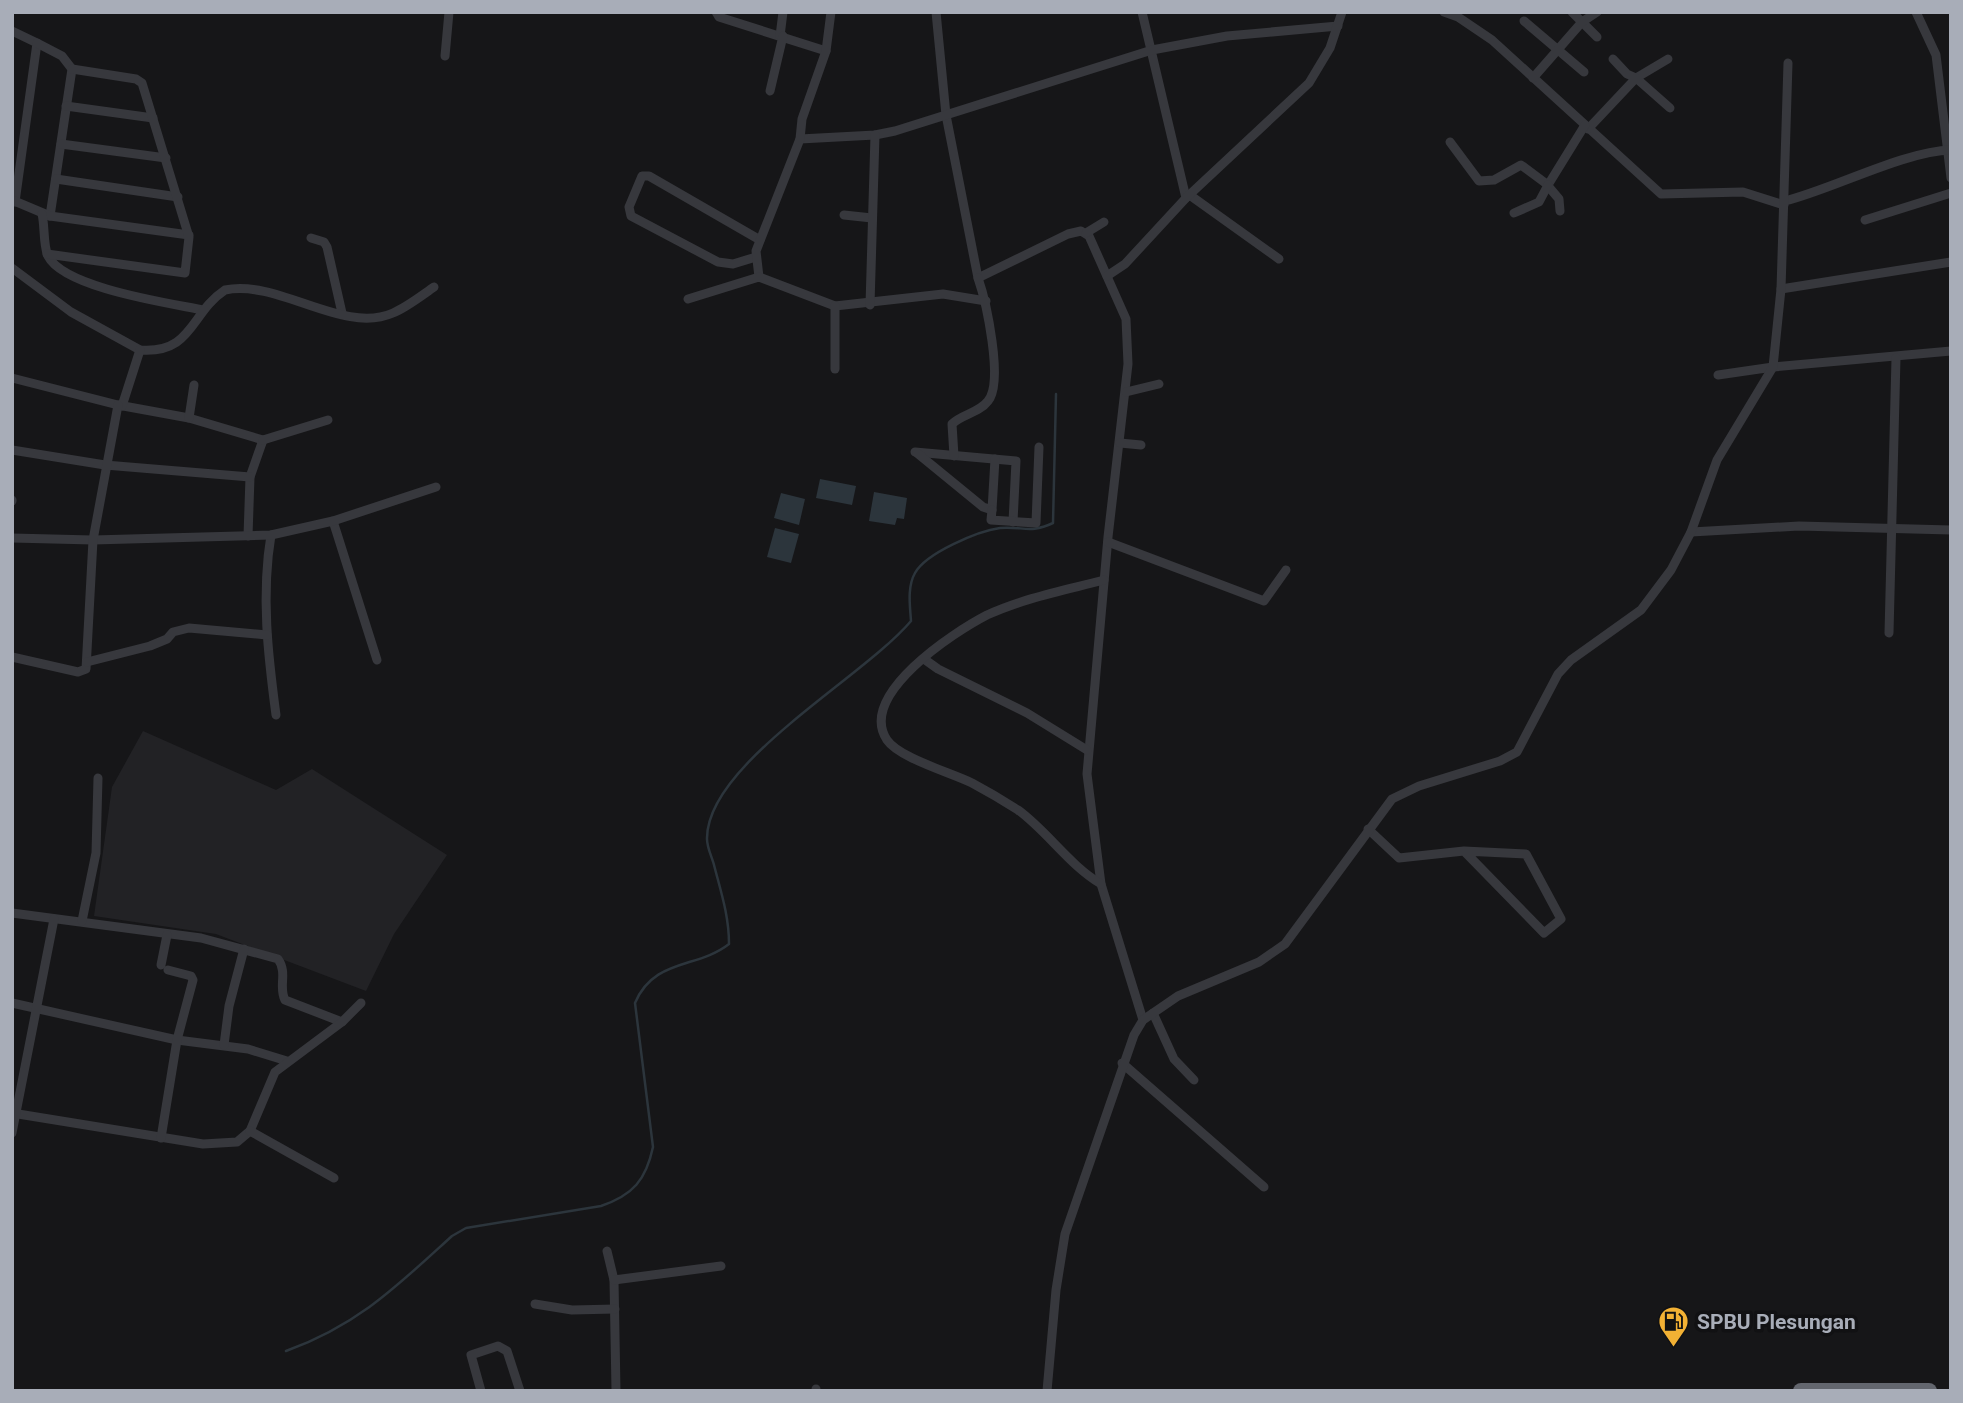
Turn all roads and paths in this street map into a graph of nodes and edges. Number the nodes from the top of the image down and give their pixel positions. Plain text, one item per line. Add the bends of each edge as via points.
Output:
1 (449, 12) edge
2 (716, 12) edge
3 (783, 12) edge
4 (831, 12) edge
5 (936, 12) edge
6 (1142, 12) edge
7 (1342, 12) edge
8 (1444, 12) edge
9 (1572, 12) edge
10 (1597, 12) edge
11 (1916, 12) edge
12 (1524, 20) dead end
13 (1582, 22) junction
14 (1338, 26) junction
15 (12, 31) edge
16 (781, 36) junction
17 (1597, 37) dead end
18 (37, 43) junction
19 (1557, 49) junction
20 (1152, 50) junction
21 (826, 51) junction
22 (445, 56) dead end
23 (1613, 59) dead end
24 (1668, 59) dead end
25 (1788, 63) dead end
26 (72, 69) junction
27 (1584, 72) dead end
28 (1533, 78) junction
29 (1636, 78) junction
30 (770, 91) dead end
31 (66, 106) junction
32 (1670, 108) dead end
33 (946, 115) junction
34 (153, 118) junction
35 (1586, 127) junction
36 (876, 135) junction
37 (800, 139) junction
38 (1450, 142) dead end
39 (61, 144) junction
40 (1949, 150) edge
41 (166, 158) junction
42 (1951, 178) edge
43 (56, 179) junction
44 (1548, 185) junction
45 (1951, 193) edge
46 (178, 197) junction
47 (1189, 197) junction
48 (13, 201) edge
49 (1784, 203) junction
50 (1560, 211) dead end
51 (1514, 213) dead end
52 (46, 215) junction
53 (844, 215) dead end
54 (872, 218) junction
55 (1865, 220) dead end
56 (1104, 222) dead end
57 (1086, 233) junction
58 (189, 235) junction
59 (311, 237) dead end
60 (760, 240) junction
61 (47, 254) junction
62 (756, 257) junction
63 (1279, 259) dead end
64 (1951, 262) edge
65 (12, 268) edge
66 (1107, 276) junction
67 (759, 277) junction
68 (978, 278) junction
69 (434, 287) dead end
70 (1781, 289) junction
71 (688, 299) dead end
72 (986, 301) junction
73 (870, 305) junction
74 (835, 306) junction
75 (203, 310) junction
76 (342, 313) junction
77 (140, 350) junction
78 (1951, 351) edge
79 (1896, 358) junction
80 (1773, 367) junction
81 (835, 369) dead end
82 (1718, 375) dead end
83 (12, 378) edge
84 (1158, 384) dead end
85 (194, 385) dead end
86 (1126, 391) junction
87 (120, 405) junction
88 (189, 418) junction
89 (328, 420) dead end
90 (263, 440) junction
91 (1120, 443) junction
92 (1141, 445) dead end
93 (1039, 447) dead end
94 (12, 450) edge
95 (954, 456) junction
96 (995, 459) junction
97 (106, 465) junction
98 (250, 477) junction
99 (436, 488) dead end
100 (992, 510) junction
101 (333, 521) junction
102 (1013, 522) junction
103 (1892, 528) junction
104 (1951, 530) edge
105 (1691, 531) junction
106 (271, 535) junction
107 (248, 536) junction
108 (12, 538) edge
109 (1108, 539) junction
110 (93, 540) junction
111 (1286, 570) dead end
112 (1104, 580) junction
113 (1889, 633) dead end
114 (267, 635) junction
115 (12, 657) edge
116 (924, 659) junction
117 (377, 660) dead end
118 (87, 662) junction
119 (276, 715) dead end
120 (1087, 750) junction
121 (98, 778) dead end
122 (1368, 829) junction
123 (1464, 851) junction
124 (1101, 884) junction
125 (12, 913) edge
126 (54, 919) junction
127 (82, 921) junction
128 (167, 935) junction
129 (244, 949) junction
130 (12, 1003) edge
131 (361, 1003) dead end
132 (36, 1010) junction
133 (1153, 1013) junction
134 (1143, 1020) junction
135 (342, 1022) junction
136 (177, 1040) junction
137 (224, 1045) junction
138 (287, 1061) junction
139 (1122, 1062) junction
140 (1194, 1080) dead end
141 (14, 1113) edge
142 (250, 1131) junction
143 (12, 1133) edge
144 (161, 1138) junction
145 (334, 1178) dead end
146 (1264, 1187) dead end
147 (607, 1251) dead end
148 (721, 1266) dead end
149 (614, 1280) junction
150 (535, 1304) dead end
151 (615, 1309) junction
152 (481, 1391) edge
153 (520, 1391) edge
154 (616, 1391) edge
155 (1048, 1391) edge
156 (1801, 1391) edge
157 (1929, 1391) edge

1 - 22 street
2 - 16 street via 719,17
3 - 16 street
4 - 21 street
5 - 33 street
6 - 20 street
7 - 14 street
8 - 28 street via 1492,40
9 - 13 street
10 - 13 street
11 - 40 street via 1936,55
12 - 19 street
13 - 17 street
13 - 19 street
14 - 20 street via 1221,37
14 - 47 street via 1309,83
15 - 18 street
16 - 21 street
16 - 30 street
18 - 26 street via 62,56
18 - 48 street
19 - 27 street
19 - 28 street
20 - 33 street
20 - 47 street
21 - 37 street via 802,119
23 - 29 street
24 - 29 street
25 - 49 street
26 - 31 street
26 - 34 street via 140,80
28 - 35 street
29 - 32 street
29 - 35 street
31 - 34 street
31 - 39 street
33 - 36 street
33 - 68 street
34 - 41 street
35 - 44 street
35 - 49 street via 1661,194 1743,192
36 - 37 street
36 - 54 street
37 - 60 street
38 - 44 street via 1479,181 1494,180 1521,165
39 - 41 street
39 - 43 street
40 - 42 street
40 - 49 street
41 - 46 street
43 - 46 street
43 - 52 street
44 - 50 street via 1559,199
44 - 51 street via 1539,202
45 - 55 street
46 - 58 street
47 - 63 street
47 - 66 street via 1140,250
48 - 52 street
49 - 70 street
52 - 58 street
52 - 61 street
53 - 54 street
54 - 73 street
56 - 57 street
57 - 66 street
57 - 68 street via 1068,234
58 - 61 street via 185,273
59 - 76 street via 327,247
60 - 62 street
60 - 62 street via 649,176 642,176 629,207 631,216 719,262 733,264
61 - 75 street via 56,265 96,287
62 - 67 street
64 - 70 street
65 - 77 street via 71,312
66 - 86 street via 1126,319
67 - 71 street
67 - 74 street
68 - 72 street
69 - 76 street via 392,313 365,318
70 - 80 street
72 - 73 street via 943,294
72 - 95 street via 992,332 991,398 952,424
73 - 74 street
74 - 81 street
75 - 76 street via 230,289 268,293
75 - 77 street via 179,342 164,349
77 - 87 street
78 - 79 street
79 - 80 street
79 - 103 street
80 - 82 street
80 - 105 street via 1717,460
83 - 87 street
84 - 86 street
85 - 88 street
86 - 91 street
87 - 88 street
87 - 97 street
88 - 90 street
89 - 90 street
90 - 98 street
91 - 92 street
91 - 109 street
93 - 102 street via 1036,523
94 - 97 street
95 - 96 street
95 - 100 street via 915,452
96 - 100 street
96 - 102 street via 1016,461
97 - 98 street
97 - 110 street
98 - 107 street
99 - 101 street
100 - 102 street via 991,520
101 - 106 street
101 - 117 street
103 - 104 street
103 - 105 street
103 - 113 street
105 - 122 street via 1650,600 1558,674 1517,752 1402,793 1384,805
106 - 107 street
106 - 114 street
107 - 110 street
108 - 110 street
109 - 111 street via 1259,600 1268,598
109 - 112 street
110 - 118 street
112 - 116 street via 989,614
112 - 120 street
114 - 118 street via 189,628 149,646
114 - 119 street
115 - 118 street via 78,672
116 - 120 street
116 - 124 street via 887,699 881,726 888,741 1016,809 1082,872
120 - 124 street
121 - 127 street via 96,853
122 - 123 street via 1399,858
122 - 133 street via 1285,944
123 - 123 street via 1525,854 1561,919 1544,933
124 - 134 street
125 - 126 street
126 - 127 street
126 - 132 street
127 - 128 street
128 - 129 street
128 - 136 street via 165,968 193,980
129 - 135 street via 278,959 283,967 285,1000
129 - 137 street
130 - 132 street
131 - 135 street
132 - 136 street
132 - 141 street
133 - 134 street
133 - 140 street via 1174,1059
134 - 139 street
135 - 138 street
136 - 137 street
136 - 144 street
137 - 138 street
138 - 142 street via 275,1072
139 - 146 street
139 - 155 street via 1065,1234
141 - 143 street
141 - 144 street
142 - 144 street via 237,1142 218,1145
142 - 145 street
147 - 149 street
148 - 149 street
149 - 151 street
150 - 151 street via 572,1310
151 - 154 street
152 - 153 street via 471,1355 498,1346 507,1351
156 - 157 highway

